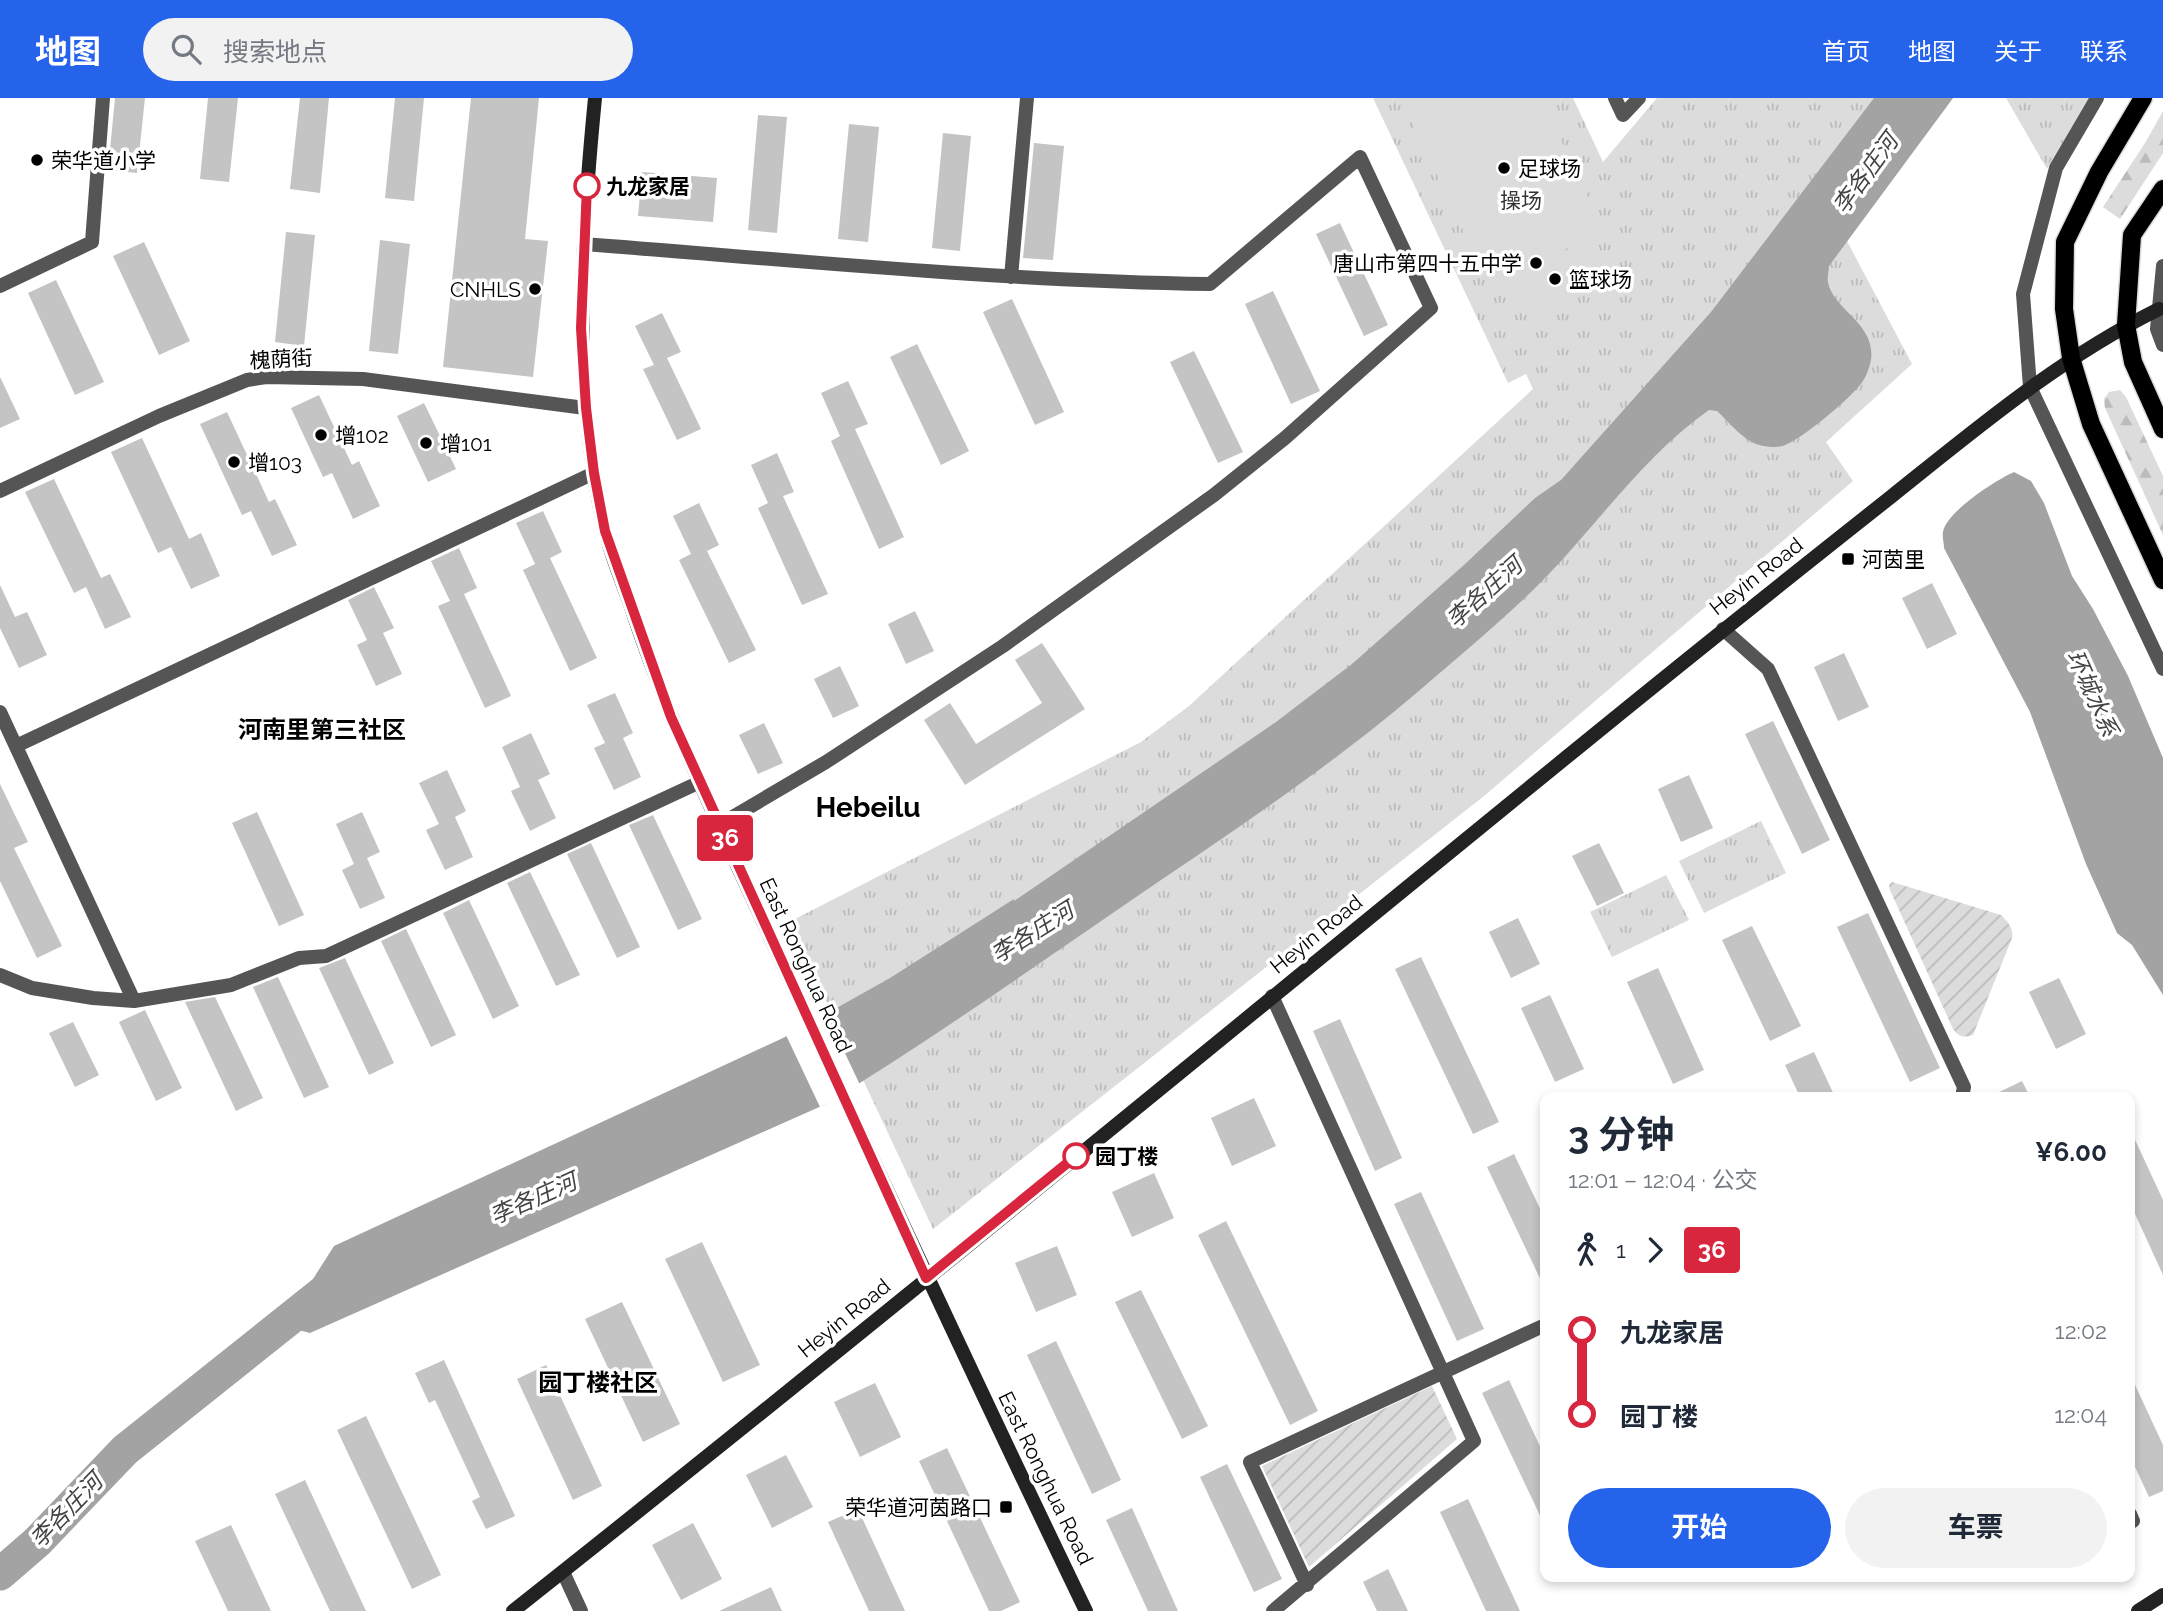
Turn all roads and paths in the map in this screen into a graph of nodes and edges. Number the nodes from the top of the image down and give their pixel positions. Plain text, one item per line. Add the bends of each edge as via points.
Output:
1 (103, 98) edge
2 (595, 98) edge
3 (1027, 98) edge
4 (1615, 98) edge
5 (1639, 98) edge
6 (2097, 98) edge
7 (2143, 98) edge
8 (2163, 188) edge
9 (584, 244) junction
10 (2163, 266) edge
11 (1011, 277) junction
12 (0, 286) edge
13 (2159, 309) junction
14 (2126, 325) junction
15 (2163, 345) edge
16 (2071, 358) junction
17 (2030, 387) junction
18 (586, 408) junction
19 (2163, 429) edge
20 (594, 473) junction
21 (0, 491) edge
22 (2163, 580) edge
23 (1723, 629) junction
24 (2163, 669) edge
25 (0, 712) edge
26 (16, 746) junction
27 (700, 782) junction
28 (719, 825) junction
29 (0, 975) edge
30 (1272, 996) junction
31 (134, 1001) junction
32 (1963, 1092) edge
33 (926, 1278) junction
34 (1540, 1327) edge
35 (1443, 1372) junction
36 (563, 1572) junction
37 (1307, 1585) junction
38 (2163, 1595) edge
39 (513, 1611) edge
40 (581, 1611) edge
41 (1086, 1611) edge
42 (1273, 1611) edge
43 (2138, 1611) edge

1 - 12 street via 92,242
2 - 9 street, East Ronghua Road
3 - 11 street
4 - 5 street via 1623,115
6 - 17 street via 2056,168 2023,294
7 - 16 main road via 2065,242 2064,309
8 - 14 main road via 2132,235
9 - 11 street
9 - 18 street, East Ronghua Road via 581,328
10 - 13 street
11 - 28 street via 1210,284 1360,157 1431,308 1214,495 1003,646 826,762
13 - 14 street, Heyin Road
13 - 15 street via 2157,329
14 - 16 street, Heyin Road
14 - 19 main road via 2133,362
16 - 17 street, Heyin Road
16 - 22 main road via 2091,424
17 - 23 street, Heyin Road
17 - 24 street
18 - 20 street, East Ronghua Road
18 - 21 street, 槐荫街 via 363,379 266,377 247,380 159,416
20 - 26 street
20 - 27 street, East Ronghua Road via 605,531 639,631
23 - 30 street, Heyin Road
23 - 32 street via 1768,669
25 - 26 street
26 - 31 street
27 - 28 street, East Ronghua Road
27 - 31 street via 326,956 299,958 231,985
28 - 33 street, East Ronghua Road
29 - 31 street via 32,988
30 - 33 street, Heyin Road
30 - 35 street
33 - 36 street, Heyin Road
33 - 41 street, East Ronghua Road
34 - 35 street
35 - 37 street via 1474,1441
35 - 37 street via 1250,1462
36 - 39 street, Heyin Road
36 - 40 street
37 - 42 street
38 - 43 street

